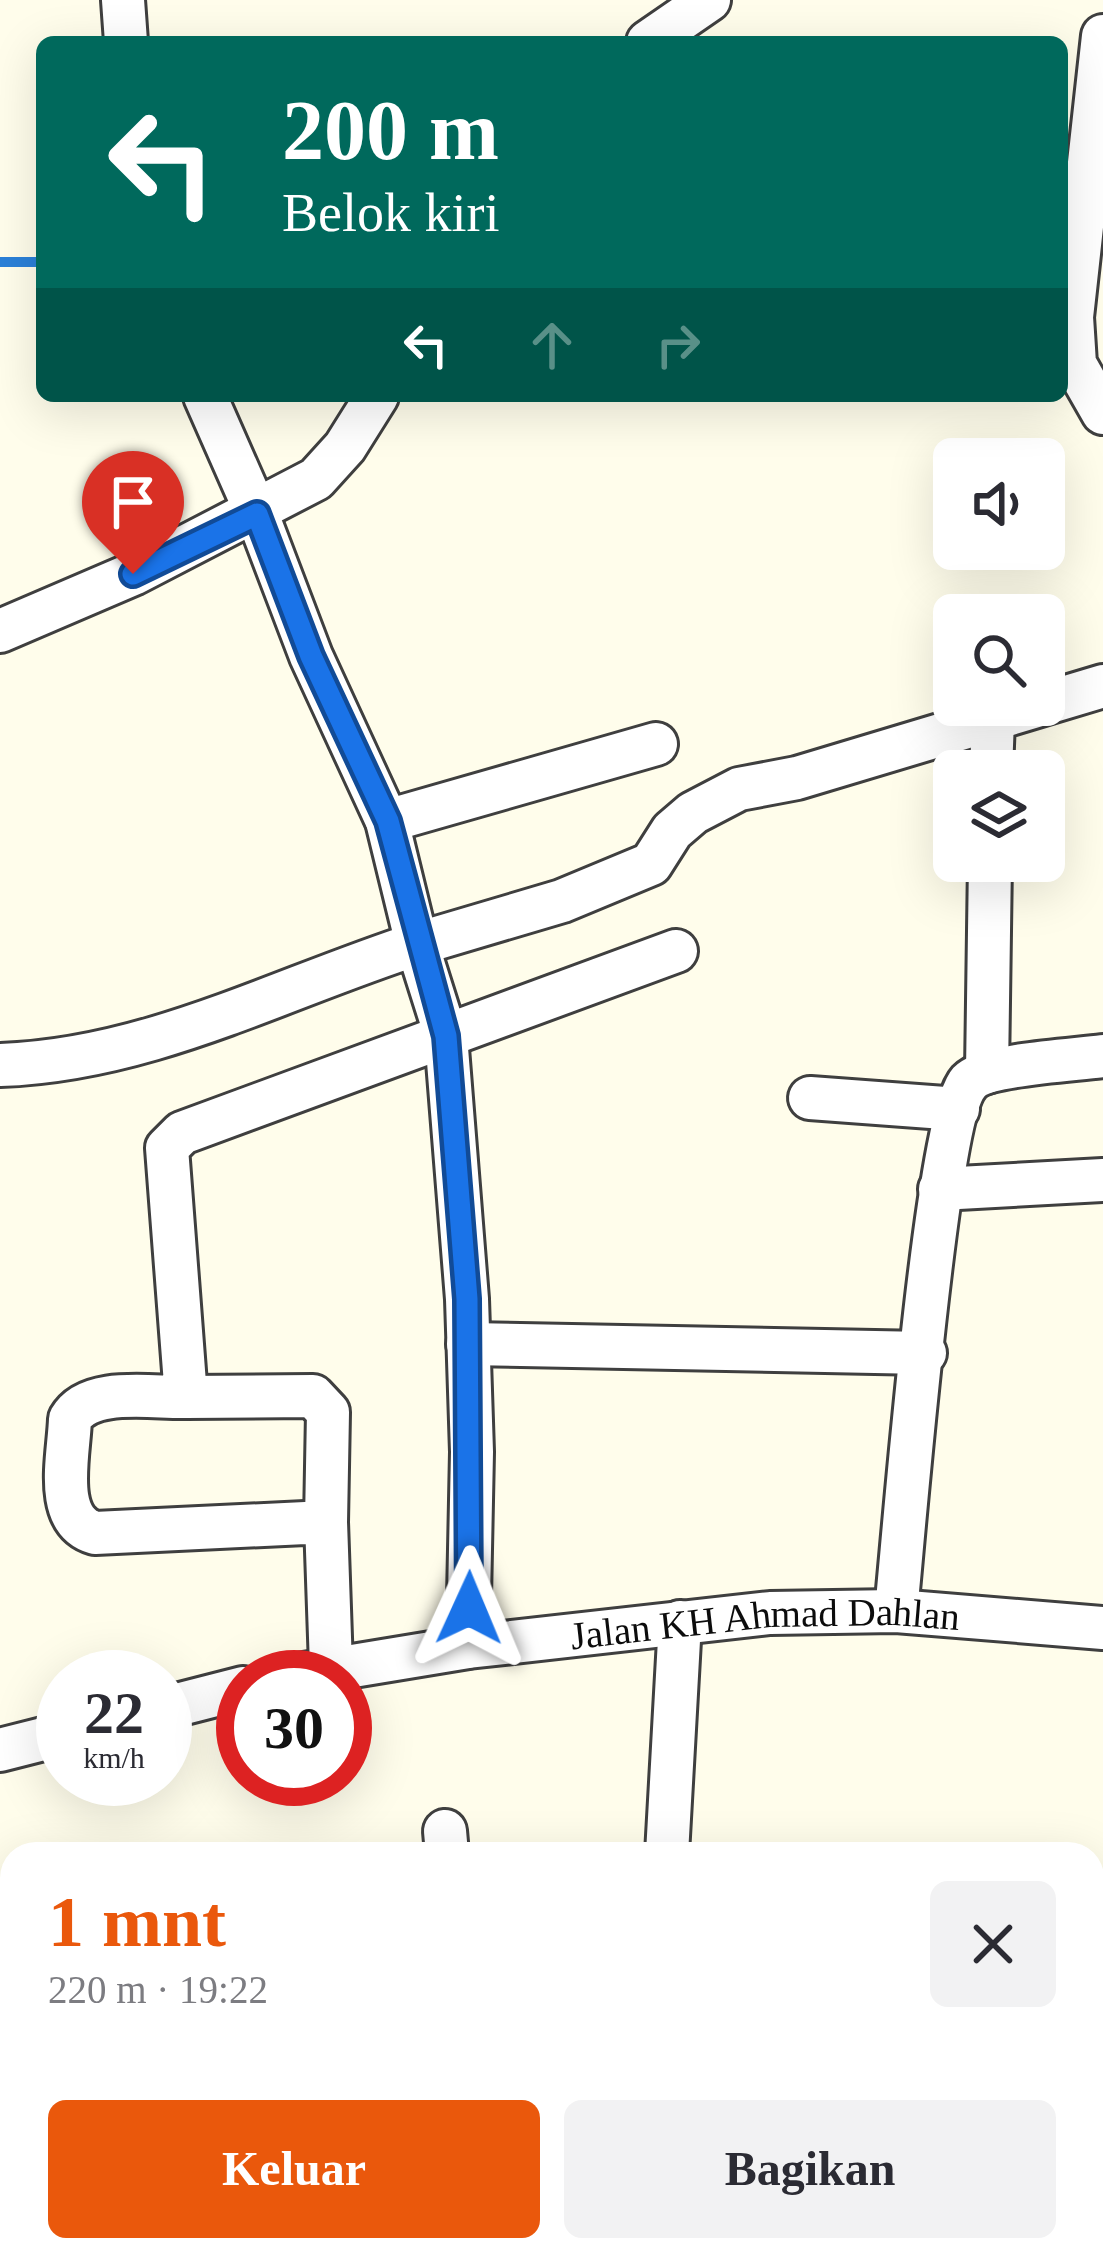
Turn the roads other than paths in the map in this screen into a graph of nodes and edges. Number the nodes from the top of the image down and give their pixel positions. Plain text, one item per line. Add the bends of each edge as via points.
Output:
1 (123, 0) edge
2 (709, 0) edge
3 (126, 36) edge
4 (657, 36) edge
5 (1103, 36) edge
6 (208, 402) edge
7 (373, 402) edge
8 (1103, 413) edge
9 (257, 514) junction
10 (0, 631) edge
11 (1103, 686) edge
12 (1065, 698) edge
13 (971, 726) edge
14 (656, 745) dead end
15 (388, 821) junction
16 (989, 882) edge
17 (417, 944) junction
18 (676, 951) dead end
19 (446, 1036) junction
20 (1103, 1056) edge
21 (0, 1065) edge
22 (987, 1072) junction
23 (809, 1098) dead end
24 (958, 1109) junction
25 (1103, 1180) edge
26 (940, 1189) junction
27 (468, 1344) junction
28 (925, 1353) junction
29 (186, 1397) junction
30 (326, 1522) junction
31 (896, 1611) junction
32 (680, 1622) junction
33 (1103, 1628) edge
34 (468, 1647) junction
35 (330, 1650) edge
36 (372, 1660) edge
37 (36, 1741) edge
38 (0, 1750) edge
39 (668, 1842) edge

1 - 3 street
2 - 4 street
5 - 8 street via 1072,317 1075,364
6 - 9 street
7 - 9 street via 316,479
9 - 10 street
9 - 15 street via 311,656
11 - 12 street
13 - 17 street via 728,794 672,831 651,864 562,901
14 - 15 street
15 - 17 street
16 - 22 street
17 - 19 street
17 - 21 street via 215,1022 104,1054
18 - 19 street
19 - 27 street
19 - 29 street via 182,1133 167,1148
20 - 22 street
22 - 24 street via 967,1084
23 - 24 street
24 - 26 street
25 - 26 street
26 - 28 street
27 - 28 street
27 - 34 street
28 - 31 street
29 - 30 street via 322,1402
29 - 30 street via 78,1407 70,1419 68,1505 78,1526 95,1533
30 - 35 street
31 - 32 street, Jalan KH Ahmad Dahlan
31 - 33 street, Jalan KH Ahmad Dahlan
32 - 34 street, Jalan KH Ahmad Dahlan
32 - 39 street
34 - 36 street, Jalan KH Ahmad Dahlan
37 - 38 street

